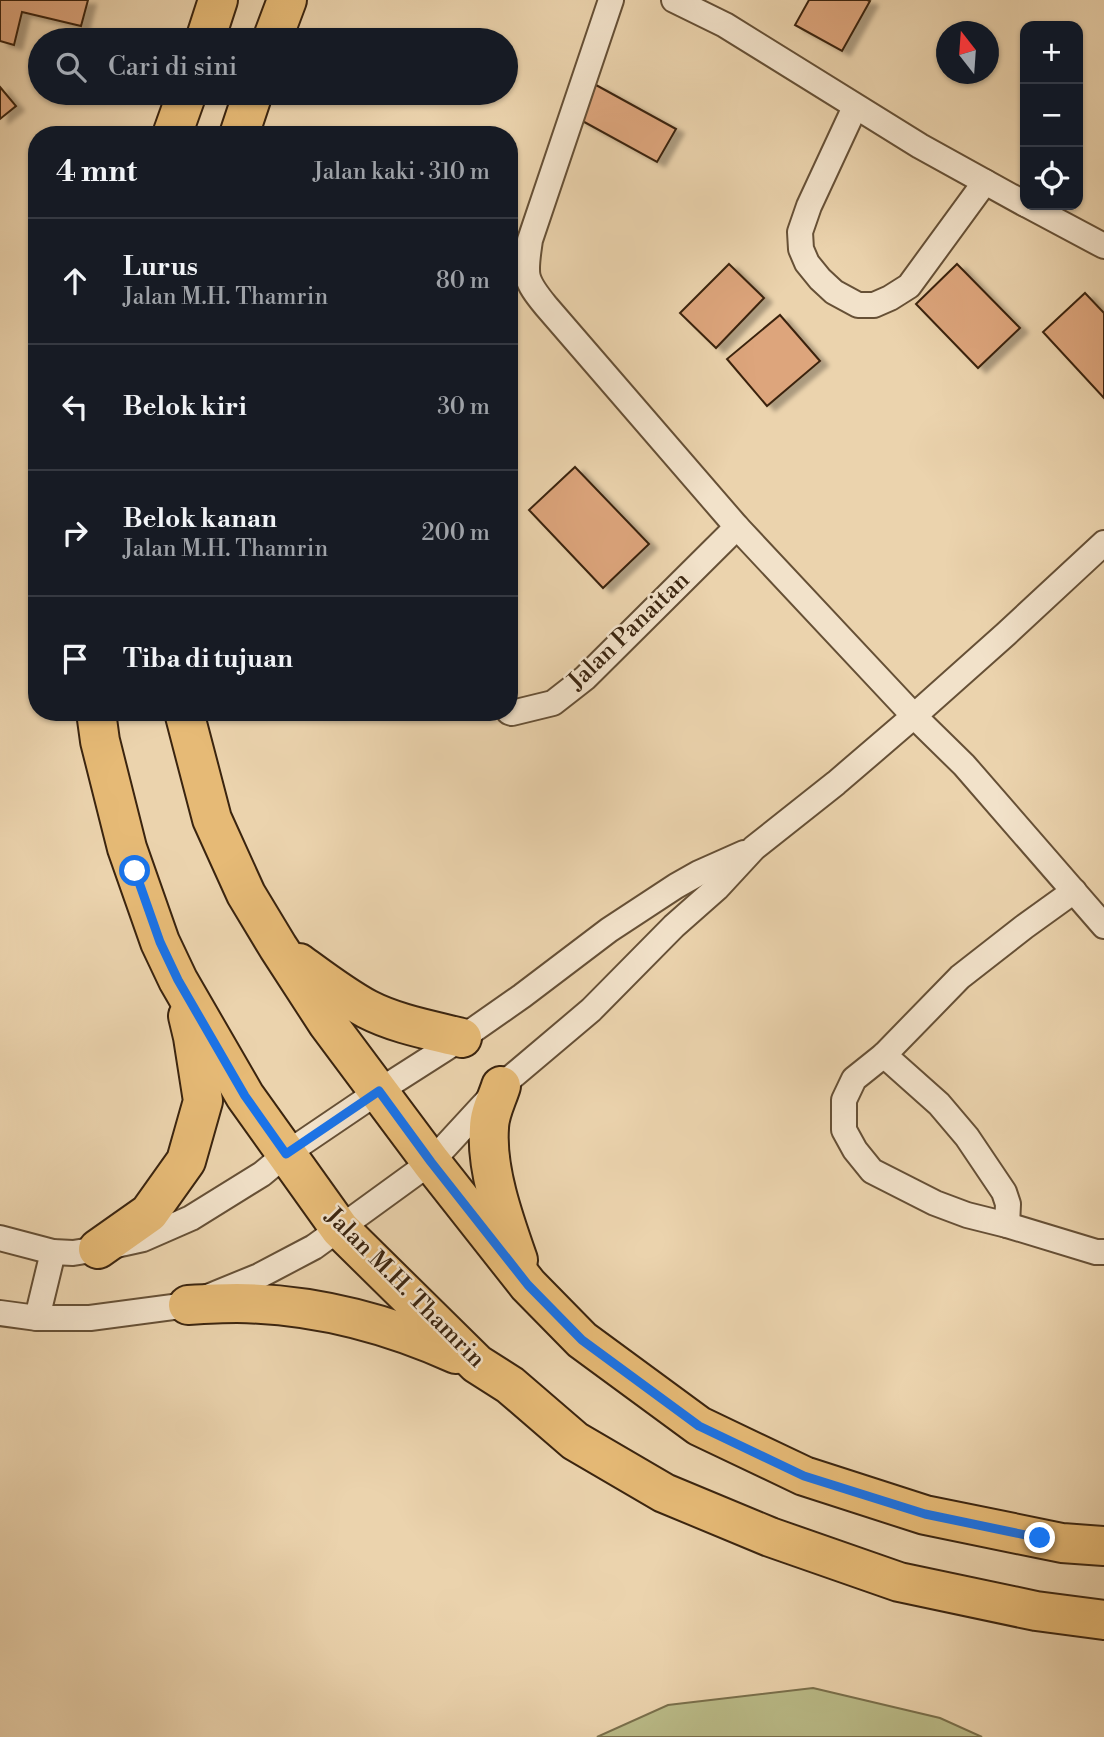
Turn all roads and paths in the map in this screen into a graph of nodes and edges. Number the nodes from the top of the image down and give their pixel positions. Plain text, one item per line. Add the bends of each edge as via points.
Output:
1 (218, 0) edge
2 (287, 0) edge
3 (611, 0) edge
4 (674, 0) edge
5 (209, 28) edge
6 (276, 28) edge
7 (183, 105) edge
8 (249, 105) edge
9 (855, 107) junction
10 (175, 126) edge
11 (242, 126) edge
12 (985, 182) junction
13 (1020, 201) edge
14 (1037, 210) edge
15 (1104, 246) edge
16 (737, 527) junction
17 (1104, 543) edge
18 (518, 712) edge
19 (914, 716) junction
20 (97, 721) edge
21 (186, 721) edge
22 (754, 848) junction
23 (1074, 891) junction
24 (1104, 926) edge
25 (278, 947) junction
26 (178, 980) junction
27 (462, 1038) junction
28 (884, 1055) junction
29 (501, 1086) junction
30 (379, 1091) junction
31 (286, 1154) junction
32 (431, 1162) junction
33 (1007, 1225) junction
34 (340, 1229) junction
35 (0, 1238) edge
36 (99, 1250) junction
37 (53, 1252) junction
38 (1104, 1252) edge
39 (528, 1285) junction
40 (188, 1305) junction
41 (0, 1313) edge
42 (37, 1318) junction
43 (477, 1364) junction
44 (1104, 1546) edge
45 (1104, 1620) edge

1 - 5 main road
2 - 6 main road
3 - 16 street via 530,240 527,279
4 - 9 street via 725,25
7 - 10 main road
8 - 11 main road
9 - 12 street
9 - 12 street via 800,232 807,263 834,292 858,305 874,305 909,286
12 - 13 street
14 - 15 street
16 - 18 street, Jalan Panaitan via 585,678 553,703
16 - 19 street
17 - 19 street
19 - 22 street
19 - 23 street via 964,765
20 - 26 main road, Jalan M.H. Thamrin via 127,848
21 - 25 main road via 212,819 246,894
22 - 27 street via 676,886
22 - 29 street via 591,1010
23 - 24 street
23 - 28 street via 960,977
25 - 27 main road via 369,1010
25 - 30 main road
26 - 31 main road, Jalan M.H. Thamrin via 245,1096
26 - 36 main road via 203,1101 186,1161 149,1213
27 - 30 street
28 - 33 street via 939,1104 967,1137 1004,1192
28 - 33 street via 854,1079 844,1100 844,1130 856,1150 873,1171 935,1203
29 - 32 street
29 - 39 main road via 488,1125 489,1151 508,1231
30 - 31 street
30 - 32 main road
31 - 34 main road, Jalan M.H. Thamrin
31 - 36 street via 191,1218 143,1239
32 - 34 street
32 - 39 main road
33 - 38 street
34 - 40 street via 259,1276
34 - 43 main road, Jalan M.H. Thamrin
35 - 37 street
36 - 37 street
37 - 42 street
39 - 44 main road via 582,1340 699,1426 804,1476 925,1514
40 - 42 street via 90,1318
40 - 43 main road via 288,1306 337,1314 385,1326
41 - 42 street
43 - 45 main road, Jalan M.H. Thamrin via 510,1385 575,1441 664,1493 770,1537 900,1582 1036,1611

